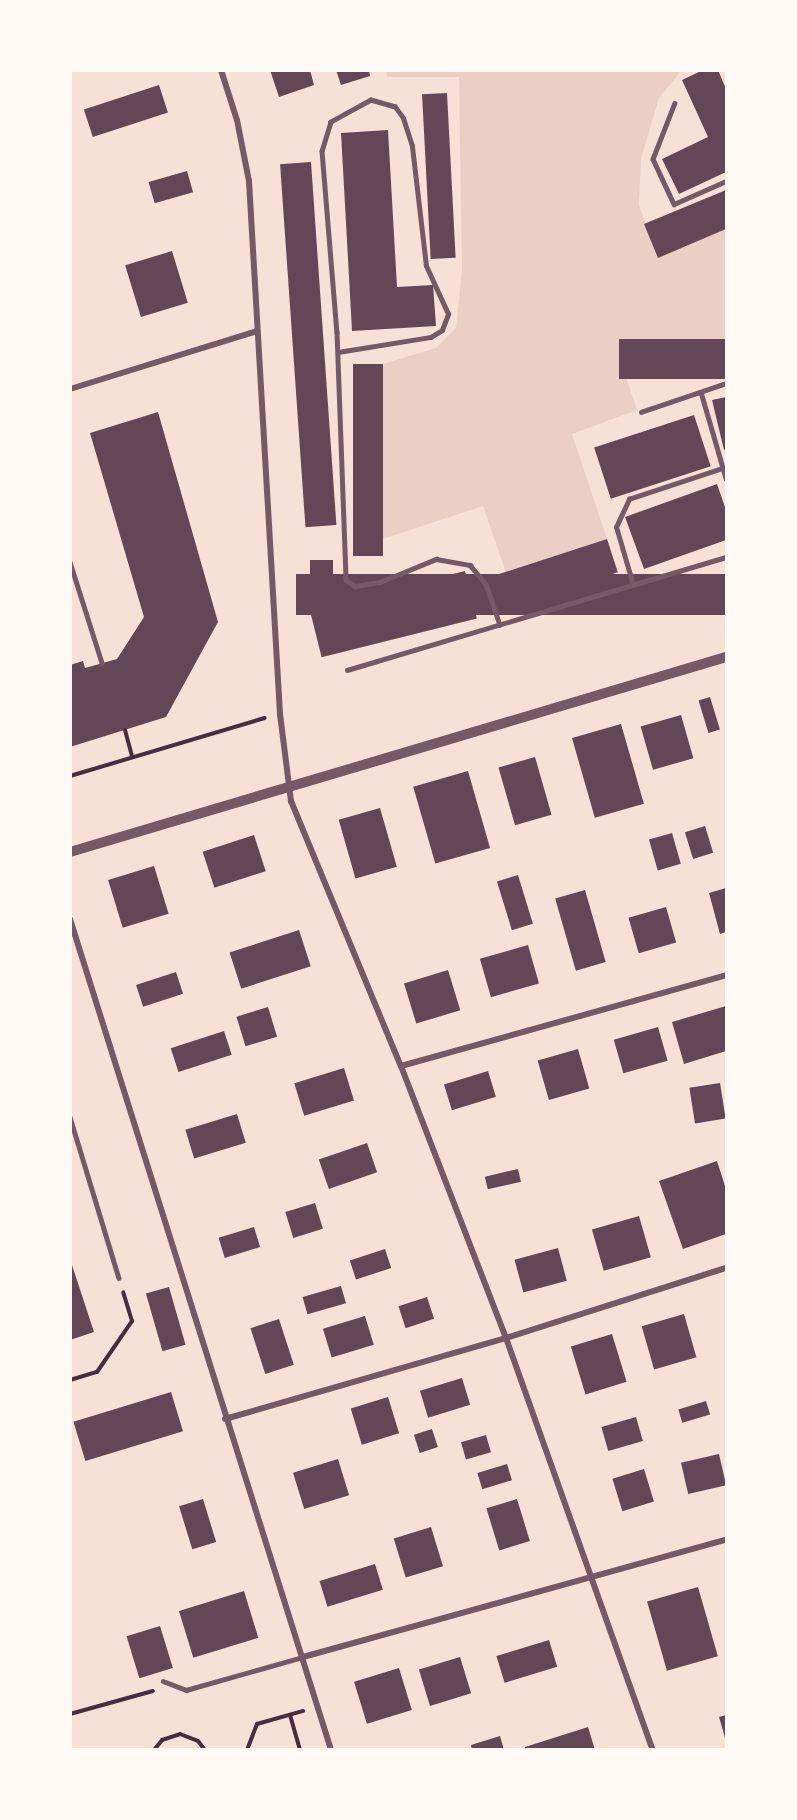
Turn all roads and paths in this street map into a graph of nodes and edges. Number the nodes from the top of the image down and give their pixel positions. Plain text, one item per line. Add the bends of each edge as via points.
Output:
1 (221, 70) edge
2 (675, 103) dead end
3 (726, 181) edge
4 (257, 332) junction
5 (338, 352) junction
6 (726, 383) edge
7 (70, 389) edge
8 (701, 392) junction
9 (641, 412) dead end
10 (723, 468) junction
11 (726, 478) edge
12 (726, 557) edge
13 (70, 562) edge
14 (633, 585) junction
15 (500, 625) junction
16 (726, 657) edge
17 (102, 663) dead end
18 (347, 670) dead end
19 (280, 714) junction
20 (124, 730) dead end
21 (132, 757) junction
22 (70, 776) edge
23 (288, 788) junction
24 (70, 852) edge
25 (70, 919) edge
26 (726, 975) edge
27 (401, 1066) junction
28 (70, 1117) edge
29 (726, 1268) edge
30 (119, 1278) joint
31 (506, 1338) junction
32 (70, 1380) edge
33 (225, 1419) junction
34 (726, 1540) edge
35 (592, 1578) junction
36 (303, 1657) junction
37 (163, 1681) dead end
38 (174, 1685) junction
39 (318, 1706) junction
40 (70, 1714) edge
41 (290, 1715) junction
42 (154, 1749) edge
43 (205, 1749) edge
44 (247, 1749) edge
45 (300, 1749) edge
46 (331, 1749) edge
47 (652, 1749) edge

1 - 4 street via 246,153
2 - 3 lane via 653,159 674,204
4 - 7 street
4 - 19 street
5 - 5 lane via 431,337 442,330 448,314 426,266 412,146 403,117 395,107 371,100 331,122 322,151
5 - 15 lane via 346,580 355,585 380,582 436,559 470,565 486,584
6 - 8 lane
8 - 9 lane
8 - 10 lane
10 - 11 lane
10 - 14 lane via 630,500 616,527
12 - 14 lane
13 - 17 lane
14 - 15 lane
15 - 18 lane
16 - 23 street
19 - 21 path
19 - 23 street
20 - 21 path
21 - 22 path
23 - 24 street
23 - 27 street
25 - 33 street
26 - 27 street
27 - 31 street
28 - 30 lane
29 - 31 street
30 - 32 path via 132,1321 97,1372
31 - 33 street
31 - 35 street
33 - 36 street
34 - 35 street
35 - 36 street
35 - 47 street
36 - 38 lane via 186,1690
36 - 39 street
37 - 38 lane
38 - 40 path
39 - 41 path
39 - 46 street
41 - 44 path via 257,1724
41 - 45 path
42 - 43 path via 162,1740 180,1734 198,1741

